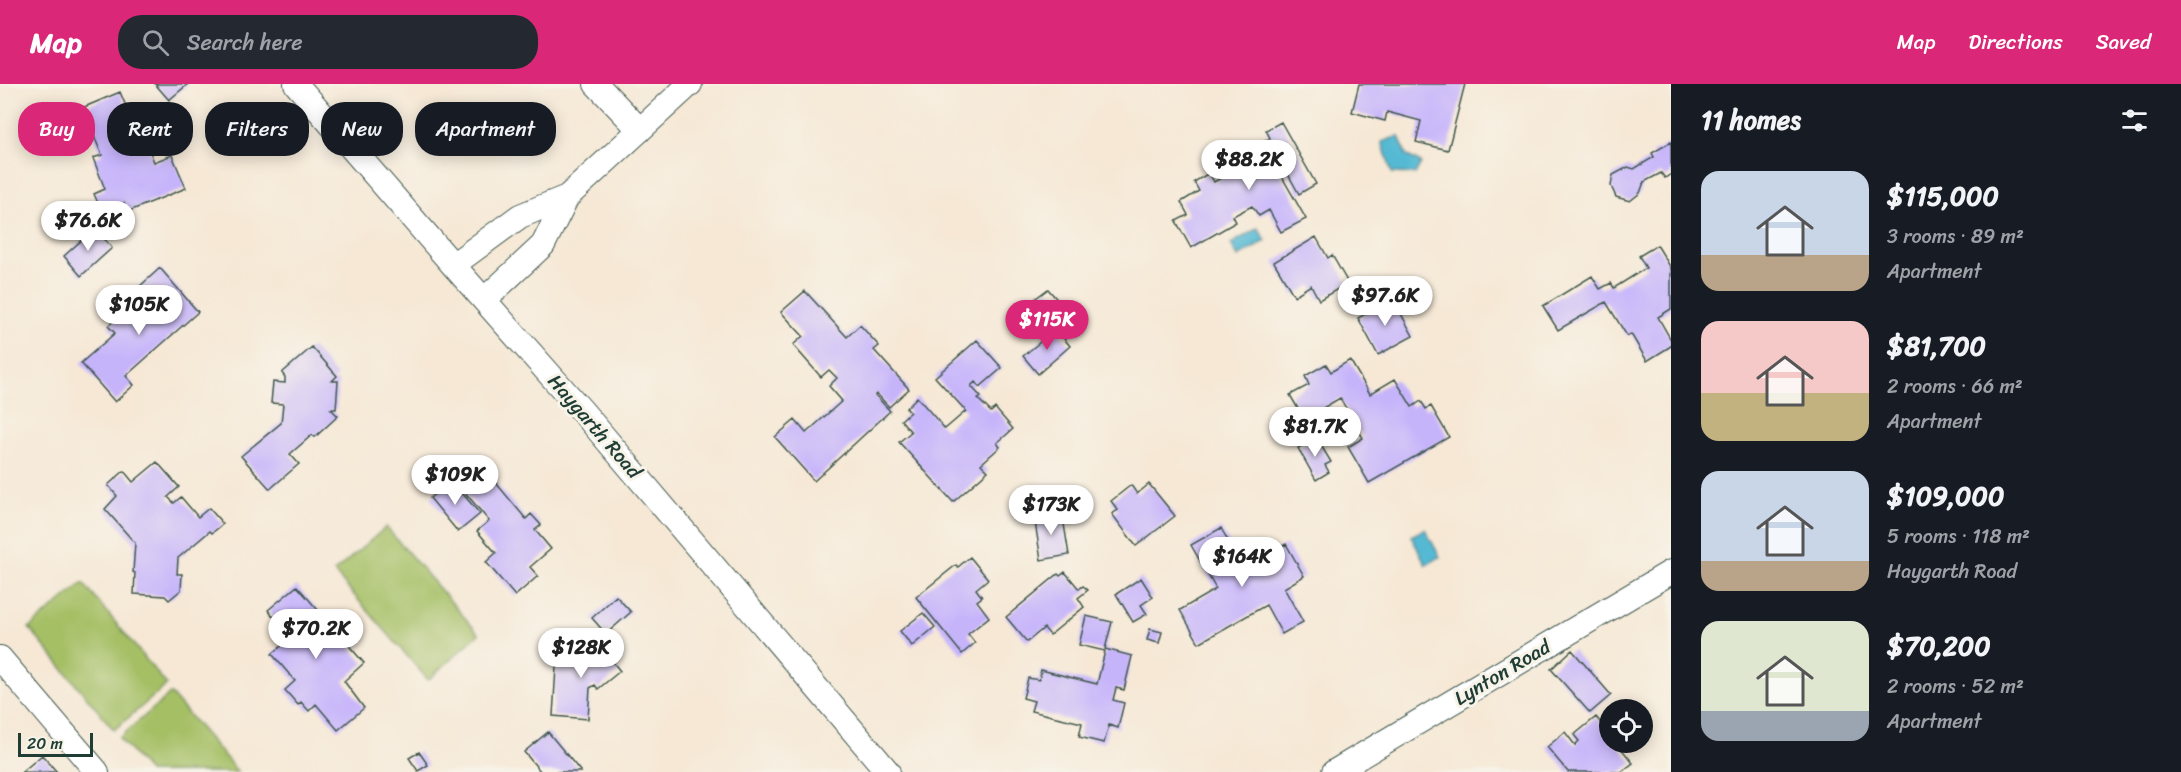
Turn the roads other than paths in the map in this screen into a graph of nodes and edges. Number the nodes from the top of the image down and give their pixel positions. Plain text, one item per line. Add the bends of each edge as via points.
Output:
1 (296, 84) edge
2 (596, 84) edge
3 (690, 84) edge
4 (640, 130) junction
5 (567, 197) junction
6 (453, 266) junction
7 (484, 300) junction
8 (1671, 572) edge
9 (0, 658) edge
10 (97, 772) edge
11 (888, 772) edge
12 (1334, 772) edge

1 - 6 street, Haygarth Road
2 - 4 street
3 - 4 street
4 - 5 street
5 - 6 street via 520,216
5 - 7 street via 543,245
6 - 7 street, Haygarth Road
7 - 11 street, Haygarth Road via 591,420
8 - 12 street, Lynton Road
9 - 10 street

